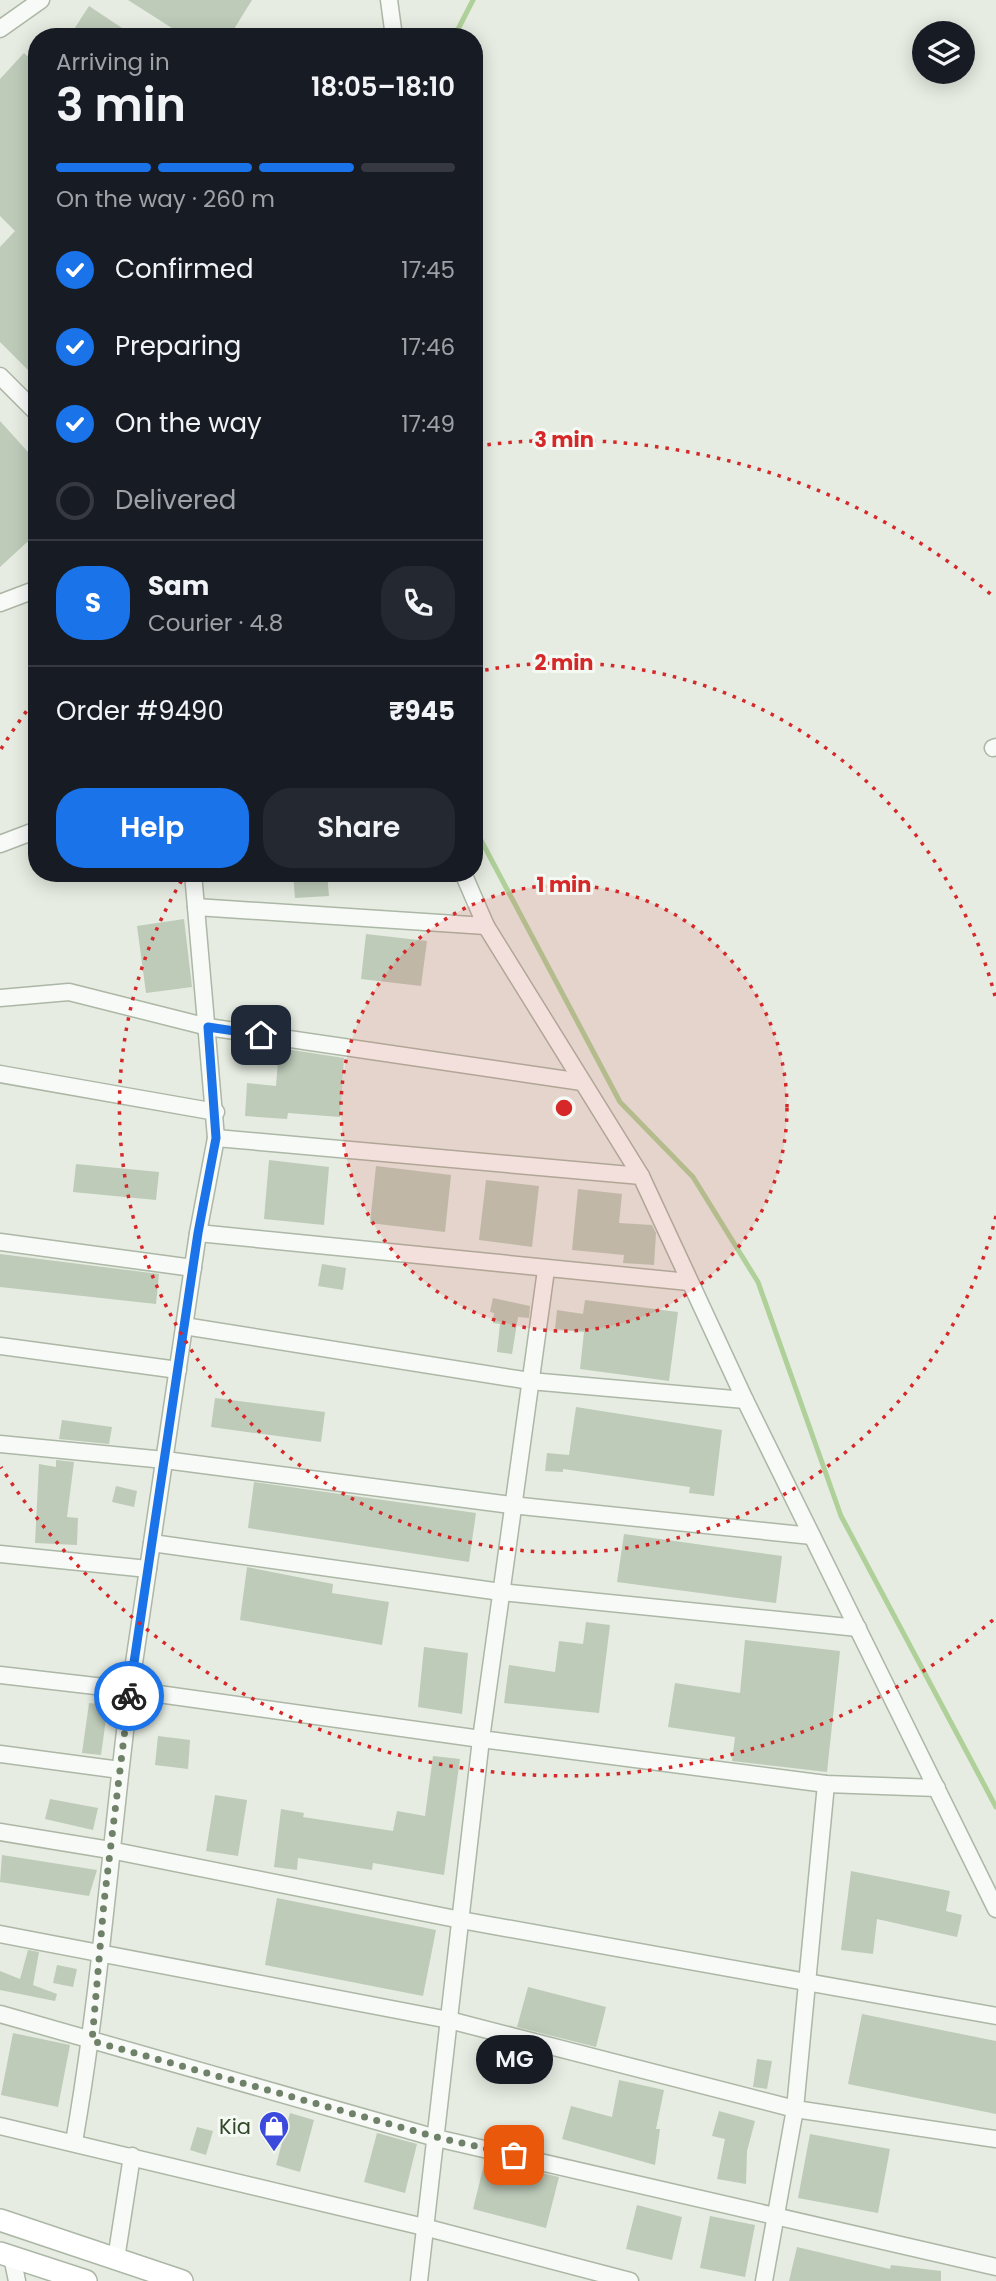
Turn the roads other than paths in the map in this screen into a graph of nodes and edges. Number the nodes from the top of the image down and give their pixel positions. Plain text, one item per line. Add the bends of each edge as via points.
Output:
1 (41, 0) edge
2 (389, 0) edge
3 (393, 28) edge
4 (0, 29) edge
5 (0, 376) edge
6 (28, 404) edge
7 (28, 592) edge
8 (0, 603) edge
9 (28, 833) edge
10 (0, 844) edge
11 (194, 882) edge
12 (467, 882) edge
13 (196, 907) junction
14 (486, 926) junction
15 (0, 998) edge
16 (208, 1027) junction
17 (0, 1074) edge
18 (582, 1082) junction
19 (216, 1112) junction
20 (216, 1138) junction
21 (641, 1176) junction
22 (198, 1233) junction
23 (0, 1242) edge
24 (193, 1268) junction
25 (546, 1270) junction
26 (689, 1282) junction
27 (184, 1326) junction
28 (0, 1346) edge
29 (178, 1370) junction
30 (530, 1381) junction
31 (745, 1400) junction
32 (0, 1444) edge
33 (165, 1460) junction
34 (512, 1505) junction
35 (812, 1536) junction
36 (152, 1543) junction
37 (0, 1554) edge
38 (148, 1569) junction
39 (501, 1592) junction
40 (858, 1628) junction
41 (0, 1675) edge
42 (130, 1690) junction
43 (481, 1739) junction
44 (0, 1754) edge
45 (120, 1770) junction
46 (826, 1784) junction
47 (937, 1788) junction
48 (0, 1832) edge
49 (110, 1850) junction
50 (996, 1909) edge
51 (461, 1920) junction
52 (0, 1934) edge
53 (99, 1954) junction
54 (806, 1984) junction
55 (0, 2014) edge
56 (996, 2016) edge
57 (449, 2020) junction
58 (92, 2041) junction
59 (795, 2109) junction
60 (0, 2126) edge
61 (436, 2137) junction
62 (996, 2139) edge
63 (74, 2142) junction
64 (132, 2156) junction
65 (776, 2214) junction
66 (0, 2220) edge
67 (424, 2227) junction
68 (6, 2255) edge
69 (116, 2259) junction
70 (996, 2267) edge
71 (17, 2281) edge
72 (84, 2281) edge
73 (183, 2281) edge
74 (419, 2281) edge
75 (629, 2281) edge
76 (764, 2281) edge

1 - 4 street
2 - 3 street
5 - 6 street
7 - 8 street
9 - 10 street
11 - 13 street
12 - 14 street
13 - 14 street
13 - 16 street
14 - 18 street
15 - 16 street via 69,992
16 - 18 street
16 - 19 street
17 - 19 street
18 - 21 street
19 - 20 street
20 - 21 street
20 - 22 street
21 - 26 street
22 - 24 street
22 - 25 street
23 - 24 street
24 - 27 street
25 - 26 street
25 - 30 street
26 - 31 street
27 - 29 street
27 - 30 street
28 - 29 street
29 - 33 street
30 - 31 street
30 - 34 street
31 - 35 street
32 - 33 street
33 - 34 street
33 - 36 street
34 - 35 street
34 - 39 street
35 - 40 street
36 - 38 street
36 - 39 street
37 - 38 street
38 - 42 street
39 - 40 street
39 - 43 street
40 - 47 street
41 - 42 street
42 - 43 street
42 - 45 street
43 - 46 street
43 - 51 street
44 - 45 street
45 - 49 street
46 - 47 street
46 - 54 street
47 - 50 street
48 - 49 street
49 - 51 street
49 - 53 street
51 - 54 street
51 - 57 street
52 - 53 street
53 - 57 street
53 - 58 street
54 - 56 street
54 - 59 street
55 - 58 street
57 - 59 street
57 - 61 street
58 - 61 street
58 - 63 street
59 - 62 street
59 - 65 street
60 - 63 street
61 - 65 street
61 - 67 street
63 - 64 street
64 - 67 street
64 - 69 street
65 - 70 street
65 - 76 street
66 - 69 main road
67 - 74 street
67 - 75 street
68 - 71 street
68 - 72 main road
69 - 73 main road

